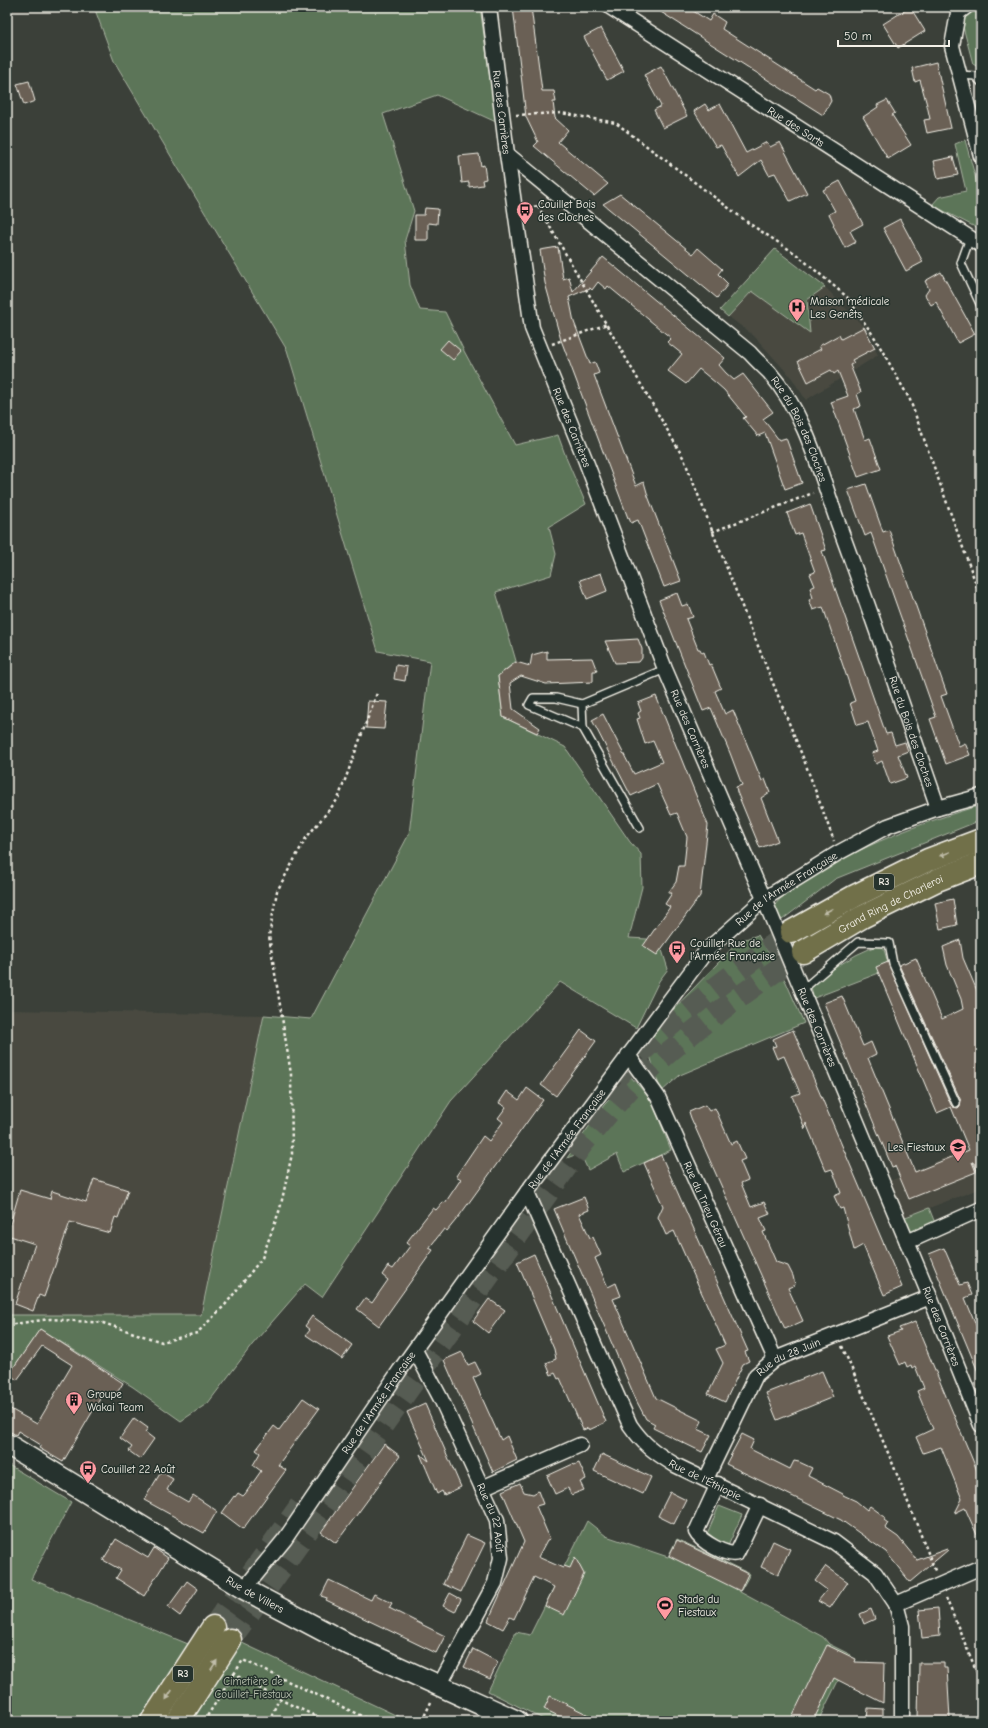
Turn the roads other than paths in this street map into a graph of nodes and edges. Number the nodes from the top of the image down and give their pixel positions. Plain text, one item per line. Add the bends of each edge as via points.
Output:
1 (489, 7) edge
2 (610, 7) edge
3 (958, 9) edge
4 (960, 75) junction
5 (981, 82) edge
6 (507, 154) junction
7 (981, 156) edge
8 (975, 242) edge
9 (981, 306) edge
10 (665, 669) junction
11 (582, 704) junction
12 (583, 728) junction
13 (981, 796) edge
14 (938, 808) junction
15 (640, 828) dead end
16 (981, 840) edge
17 (981, 863) edge
18 (764, 899) junction
19 (791, 932) tunnel mouth
20 (803, 952) tunnel mouth
21 (802, 990) junction
22 (628, 1055) junction
23 (956, 1103) dead end
24 (527, 1192) junction
25 (981, 1209) edge
26 (907, 1242) junction
27 (930, 1297) junction
28 (415, 1350) junction
29 (775, 1359) junction
30 (981, 1425) edge
31 (7, 1444) edge
32 (580, 1445) dead end
33 (712, 1482) junction
34 (482, 1488) junction
35 (760, 1505) junction
36 (981, 1567) edge
37 (244, 1589) junction
38 (896, 1604) junction
39 (213, 1627) tunnel mouth
40 (230, 1640) tunnel mouth
41 (439, 1686) junction
42 (152, 1721) edge
43 (178, 1721) edge
44 (517, 1721) edge
45 (902, 1721) edge

1 - 6 street, Rue des Carrières
2 - 8 street, Rue des Sarts
3 - 4 street via 952,46
4 - 5 lane via 975,76
4 - 7 street
6 - 10 street, Rue des Carrières via 532,328
6 - 14 street, Rue du Bois des Cloches via 750,353 770,373 796,411 852,560
8 - 9 lane via 961,263
10 - 11 lane
10 - 18 street, Rue des Carrières
11 - 12 lane
11 - 12 lane via 556,698 532,698 529,705
12 - 15 lane
13 - 14 street, Rue de l'Armée Française
14 - 18 street, Rue de l'Armée Française via 888,826 838,853
16 -> 19 highway, Grand Ring de Charleroi / R3 via 928,860 855,896
17 - 20 highway, Grand Ring de Charleroi / R3 via 937,880 862,917
18 - 21 street, Rue des Carrières
18 - 22 street, Rue de l'Armée Française via 707,950
21 - 23 lane via 858,942 889,944 893,964
21 - 26 street, Rue des Carrières
22 - 24 street, Rue de l'Armée Française
22 - 29 street, Rue du Trieu Gérau via 658,1097
24 - 28 street, Rue de l'Armée Française
24 - 33 street, Rue de l'Éthiopie via 630,1425 642,1441 657,1454
25 - 26 street
26 - 27 street, Rue des Carrières
27 - 29 street, Rue du 28 Juin
27 - 30 street, Rue des Carrières
28 - 34 street, Rue du 22 Août via 441,1398
28 - 37 street, Rue de l'Armée Française via 285,1539
29 - 33 street, Rue du 28 Juin via 756,1375
31 - 37 street, Rue de Villers
32 - 34 street
33 - 35 street, Rue de l'Éthiopie
33 - 35 street, Rue du 28 Juin via 696,1532 701,1539 725,1552 737,1553
34 - 41 street, Rue du 22 Août via 497,1520 501,1558 495,1583
35 - 38 street, Rue de l'Éthiopie via 834,1542 876,1573
36 - 38 street
37 - 41 street, Rue de Villers via 350,1645
38 - 45 street, Rue de l'Éthiopie via 902,1634
39 -> 42 highway, R3
43 -> 40 highway, R3
41 - 44 street, Rue de Villers

